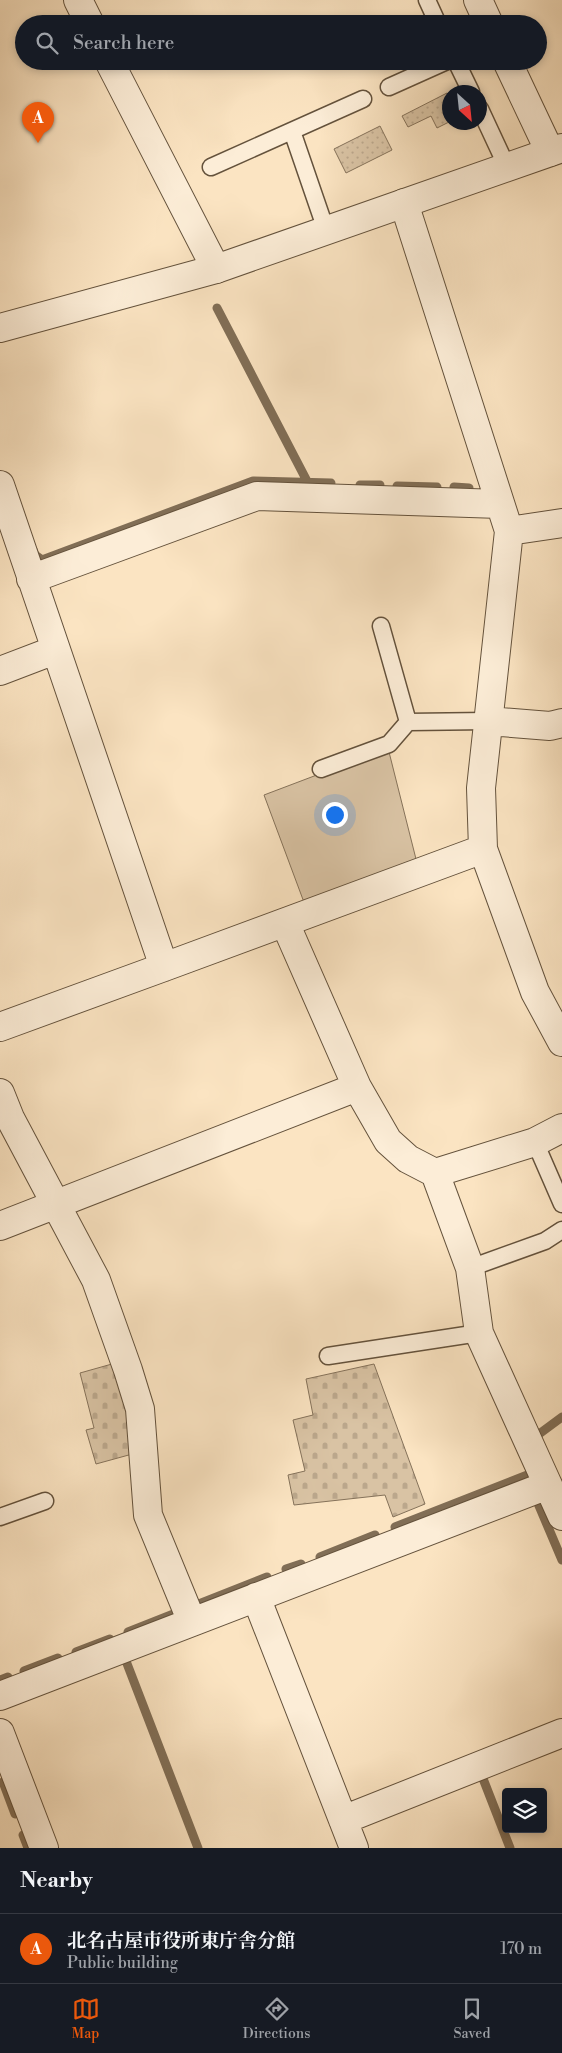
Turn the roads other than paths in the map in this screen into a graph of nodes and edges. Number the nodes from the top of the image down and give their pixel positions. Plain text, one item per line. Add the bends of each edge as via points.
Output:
1 (78, 0) edge
2 (427, 0) edge
3 (478, 0) edge
4 (86, 15) edge
5 (434, 15) edge
6 (485, 15) edge
7 (114, 70) edge
8 (427, 70) edge
9 (460, 70) edge
10 (512, 70) edge
11 (468, 85) edge
12 (389, 87) dead end
13 (363, 99) dead end
14 (487, 125) edge
15 (292, 131) junction
16 (556, 150) edge
17 (211, 167) dead end
18 (507, 167) junction
19 (404, 203) junction
20 (326, 230) junction
21 (216, 269) junction
22 (0, 328) edge
23 (0, 485) edge
24 (500, 504) junction
25 (562, 523) edge
26 (509, 531) junction
27 (31, 579) junction
28 (381, 626) dead end
29 (55, 650) junction
30 (0, 671) edge
31 (408, 722) junction
32 (488, 722) junction
33 (562, 723) edge
34 (321, 769) dead end
35 (483, 849) junction
36 (285, 922) junction
37 (164, 967) junction
38 (553, 1004) edge
39 (0, 1027) edge
40 (562, 1042) edge
41 (357, 1087) junction
42 (0, 1093) edge
43 (562, 1128) edge
44 (535, 1142) junction
45 (435, 1173) junction
46 (56, 1204) junction
47 (562, 1204) edge
48 (0, 1226) edge
49 (562, 1230) edge
50 (470, 1268) junction
51 (479, 1333) junction
52 (328, 1356) dead end
53 (553, 1485) edge
54 (45, 1502) dead end
55 (0, 1516) edge
56 (562, 1516) edge
57 (256, 1597) junction
58 (189, 1613) junction
59 (0, 1696) edge
60 (0, 1733) edge
61 (562, 1733) edge
62 (343, 1820) junction
63 (44, 1848) edge
64 (354, 1848) edge

1 - 4 street
2 - 5 lane
3 - 6 street
7 - 21 street
8 - 12 lane
9 - 11 lane
10 - 16 street
13 - 15 lane
14 - 18 lane
15 - 17 lane
15 - 20 lane
16 - 18 street
18 - 19 street
19 - 20 street
19 - 24 street
20 - 21 street
21 - 22 street
23 - 27 street
24 - 26 street
24 - 27 street via 257,496
25 - 26 street
26 - 32 street
27 - 29 street
28 - 31 lane
29 - 30 street
29 - 37 street
31 - 32 lane
31 - 34 lane via 389,744
32 - 33 street via 550,726
32 - 35 street via 481,788
35 - 36 street
35 - 38 street via 535,992
36 - 37 street
36 - 41 street
37 - 39 street
38 - 40 street
41 - 45 street via 388,1141 408,1159
41 - 46 street
42 - 46 street
43 - 44 street
44 - 45 street
44 - 47 lane
45 - 50 street
46 - 48 street
46 - 58 street via 96,1280 128,1370 140,1409 148,1515
49 - 50 lane via 545,1241
50 - 51 street
51 - 52 lane
51 - 53 street
53 - 56 street
53 - 57 street
54 - 55 lane
57 - 58 street
57 - 62 street
58 - 59 street
60 - 63 street
61 - 62 street
62 - 64 street

